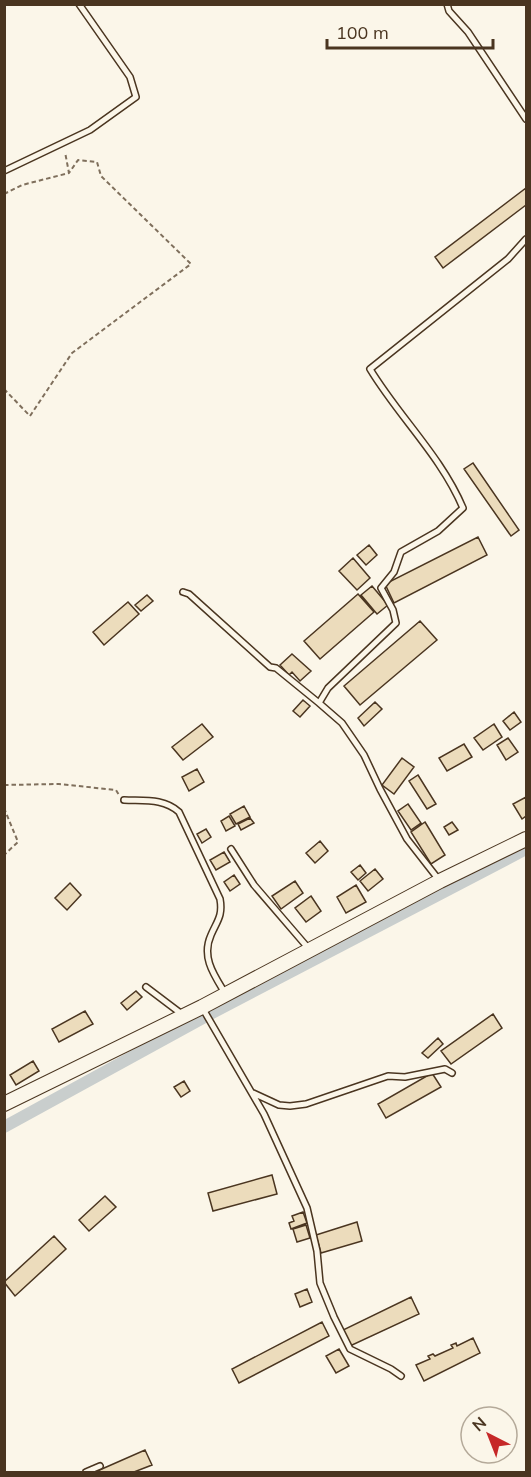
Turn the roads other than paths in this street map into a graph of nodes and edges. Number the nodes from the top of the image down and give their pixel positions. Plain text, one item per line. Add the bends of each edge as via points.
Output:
1 (79, 4) edge
2 (447, 4) edge
3 (526, 118) edge
4 (4, 171) edge
5 (526, 239) edge
6 (183, 592) dead end
7 (319, 703) junction
8 (124, 800) road end
9 (526, 839) edge
10 (231, 849) dead end
11 (441, 881) junction
12 (310, 950) junction
13 (146, 987) dead end
14 (226, 994) junction
15 (202, 1007) junction
16 (184, 1016) junction
17 (452, 1073) dead end
18 (251, 1092) junction
19 (4, 1104) edge
20 (401, 1376) dead end
21 (100, 1466) dead end
22 (86, 1473) edge

1 - 4 lane via 130,77 136,97 90,130
2 - 3 lane
5 - 7 lane via 508,259 370,369 454,486 463,508 438,531 401,552 394,572 381,588 396,623 328,688
6 - 7 lane via 270,667
7 - 11 lane via 342,723 364,754 407,839
8 - 14 lane via 163,801 180,812 220,899 220,920 210,937 208,956 210,968
9 - 11 street
10 - 12 lane via 254,885
11 - 12 street
12 - 14 street
13 - 16 lane
14 - 15 street
15 - 16 street
15 - 18 lane
16 - 19 street
17 - 18 lane via 445,1069 405,1077 388,1076 290,1106
18 - 20 lane via 307,1208 320,1283 350,1349
21 - 22 lane

